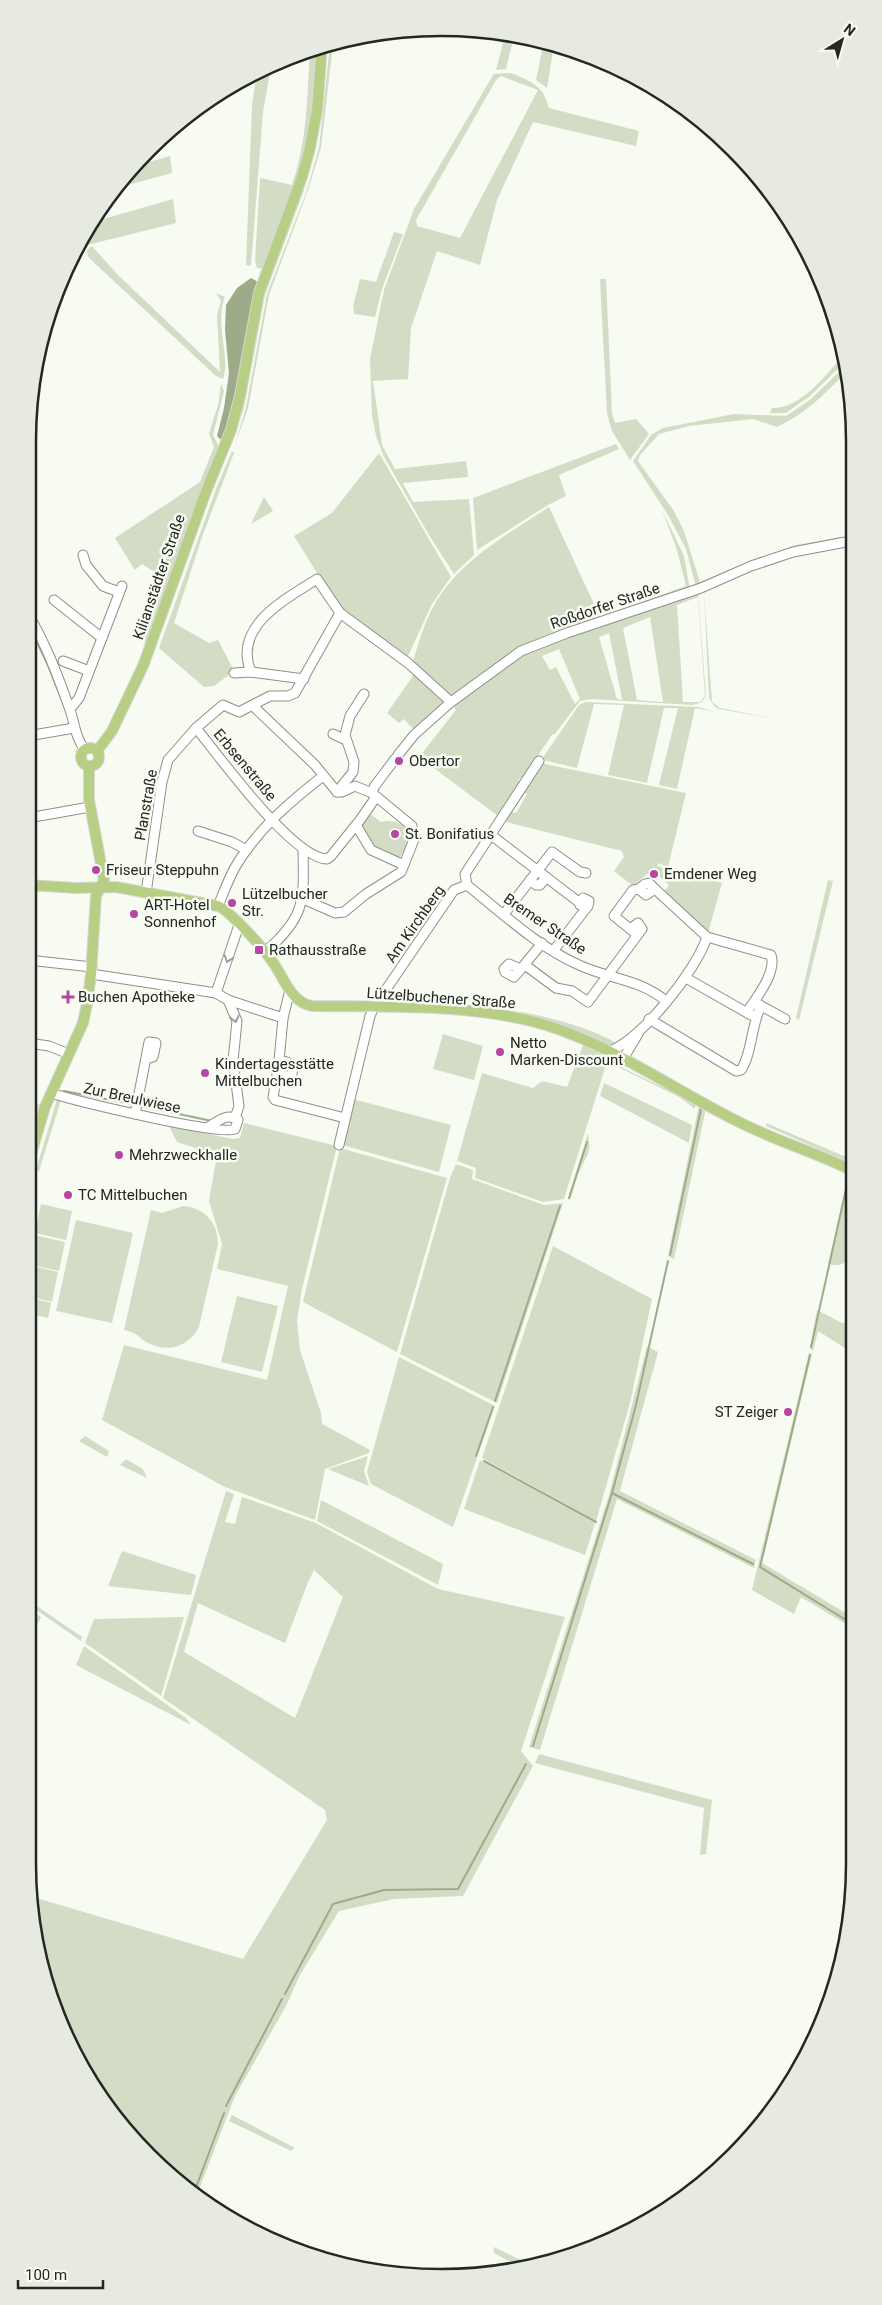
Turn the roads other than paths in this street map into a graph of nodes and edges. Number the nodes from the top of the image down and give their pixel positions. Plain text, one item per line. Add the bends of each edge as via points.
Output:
1 (321, 55) edge
2 (846, 542) edge
3 (83, 555) dead end
4 (54, 600) dead end
5 (340, 613) junction
6 (36, 628) edge
7 (102, 638) junction
8 (63, 662) dead end
9 (89, 671) junction
10 (251, 672) junction
11 (234, 673) dead end
12 (304, 679) junction
13 (364, 694) dead end
14 (451, 702) junction
15 (253, 706) junction
16 (70, 709) junction
17 (74, 728) junction
18 (196, 728) junction
19 (333, 734) dead end
20 (36, 735) edge
21 (346, 740) junction
22 (85, 750) junction
23 (97, 751) junction
24 (539, 761) dead end
25 (89, 766) junction
26 (323, 776) junction
27 (337, 792) junction
28 (374, 795) junction
29 (88, 807) junction
30 (36, 817) edge
31 (272, 820) junction
32 (356, 825) junction
33 (198, 831) dead end
34 (490, 835) junction
35 (303, 849) junction
36 (247, 850) junction
37 (404, 865) junction
38 (537, 871) junction
39 (586, 873) dead end
40 (546, 877) junction
41 (530, 880) junction
42 (467, 885) junction
43 (36, 886) edge
44 (100, 887) junction
45 (146, 893) junction
46 (303, 899) junction
47 (218, 906) junction
48 (504, 914) junction
49 (239, 925) junction
50 (707, 937) junction
51 (542, 943) junction
52 (554, 950) junction
53 (265, 952) junction
54 (36, 961) edge
55 (92, 971) junction
56 (609, 975) junction
57 (686, 978) junction
58 (290, 990) junction
59 (216, 993) junction
60 (228, 1000) junction
61 (666, 1001) junction
62 (758, 1004) junction
63 (374, 1007) junction
64 (751, 1015) junction
65 (283, 1018) junction
66 (785, 1019) dead end
67 (646, 1022) junction
68 (36, 1044) edge
69 (608, 1052) junction
70 (69, 1054) junction
71 (146, 1059) dead end
72 (622, 1059) junction
73 (278, 1061) junction
74 (277, 1075) junction
75 (51, 1093) junction
76 (135, 1114) junction
77 (236, 1118) junction
78 (345, 1118) junction
79 (207, 1128) junction
80 (36, 1139) edge
81 (339, 1145) dead end
82 (846, 1169) edge

1 - 23 main road, Kilianstädter Straße via 317,111 309,152 259,293 238,406 143,666 112,731
2 - 14 street, Roßdorfer Straße via 812,547 751,566 694,590 521,651
3 - 7 street via 86,565 103,586 120,589
4 - 7 street
5 - 10 street via 317,579 276,606 253,630 246,650
5 - 12 street, Planstraße
5 - 14 street via 408,662
6 - 16 street
7 - 9 street
8 - 9 street
9 - 16 street via 79,698
10 - 11 street
10 - 12 street
12 - 15 street, Planstraße via 292,694 270,696
13 - 21 street via 350,716 344,735
14 - 28 street, Roßdorfer Straße via 414,735 374,787
15 - 18 street, Planstraße via 237,712 223,704
15 - 26 street
16 - 17 street
17 - 20 street
17 - 22 street
18 - 31 street, Erbsenstraße
18 - 45 street, Planstraße via 171,756 165,768
19 - 21 street
21 - 27 street via 354,762 353,772
22 - 23 main road
22 - 25 main road via 82,760
23 - 25 main road via 98,761
24 - 34 street, Am Kirchberg
25 - 29 main road
26 - 27 street
26 - 31 street
27 - 28 street via 355,786
28 - 32 street, Roßdorfer Straße
28 - 37 street via 412,826 415,837
29 - 30 street
29 - 44 main road via 104,880
31 - 35 street, Erbsenstraße
31 - 36 street
32 - 35 street, Erbsenstraße via 327,859 320,859
32 - 37 street via 371,850
33 - 36 street
34 - 38 street
34 - 42 street, Am Kirchberg via 465,874
35 - 46 street
36 - 47 street
37 - 46 street via 398,875 341,913
38 - 39 street via 552,852
38 - 40 street
38 - 41 street
40 - 41 street via 540,885
40 - 52 street via 583,905
41 - 48 street
42 - 48 street, Bremer Straße
42 - 63 street, Am Kirchberg via 454,890
43 - 44 main road
44 - 45 main road
44 - 55 main road via 96,896
45 - 47 main road
46 - 53 street via 293,925
47 - 49 main road, Lützelbuchener Straße
48 - 51 street, Bremer Straße
49 - 53 main road, Lützelbuchener Straße
49 -> 59 street
50 - 56 street via 655,889 646,895 633,890 614,916 638,935
50 - 57 street
50 - 62 street via 771,955 768,977
51 - 52 street, Bremer Straße
51 - 56 street via 523,967 556,988 572,991 588,1002
52 - 56 street, Bremer Straße via 579,965
53 - 58 main road, Lützelbuchener Straße
54 - 55 street
55 - 59 street
55 - 70 main road via 82,1024
56 - 61 street, Bremer Straße via 648,988
57 - 61 street
57 - 64 street
58 - 63 main road, Lützelbuchener Straße via 307,1005
58 - 65 street
59 - 60 street
60 - 65 street
60 -> 77 street via 238,1021 233,1061 239,1106
61 - 67 street
62 - 64 street
62 - 66 street
63 - 69 main road, Lützelbuchener Straße via 472,1012 514,1018 557,1030
63 - 78 street, Am Kirchberg
64 - 67 street via 744,1066 736,1071
65 - 73 street
67 - 69 street
67 - 72 street
68 - 70 street
69 - 72 main road, Lützelbuchener Straße
70 - 75 main road
71 - 76 street
72 - 82 main road, Lützelbuchener Straße via 741,1124
73 - 74 street
73 - 74 street via 294,1067 288,1076
74 - 78 street via 275,1100
75 - 76 street, Zur Breulwiese
75 - 80 main road
76 - 79 street, Zur Breulwiese
77 - 79 street via 226,1117
77 - 79 street, Zur Breulwiese via 238,1122 234,1130
78 - 81 street, Am Kirchberg

